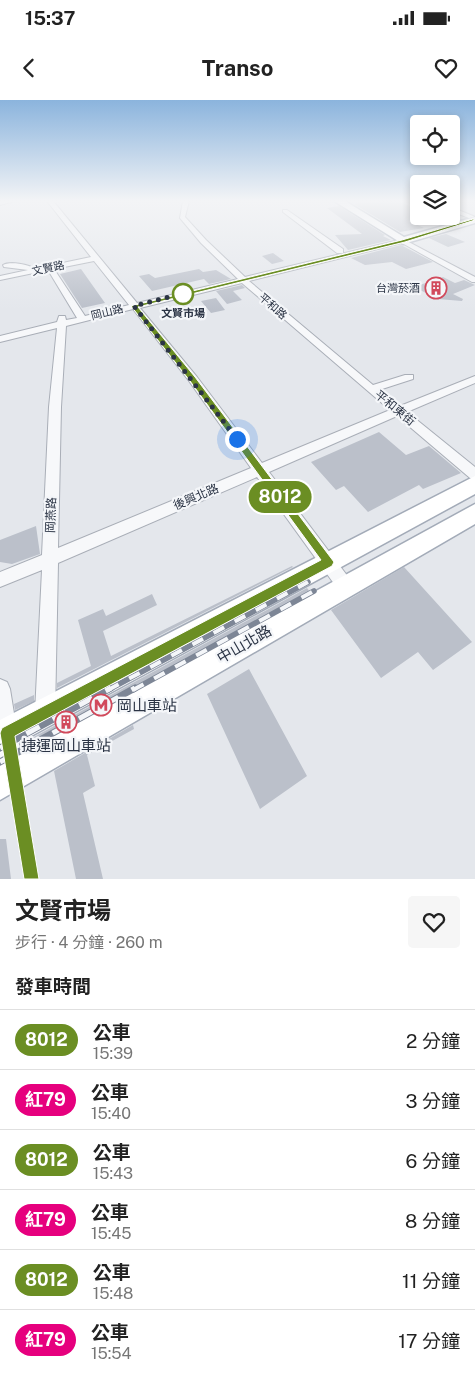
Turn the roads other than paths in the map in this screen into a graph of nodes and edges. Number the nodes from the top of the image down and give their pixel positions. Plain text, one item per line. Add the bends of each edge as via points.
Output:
1 (79, 237) edge
2 (202, 237) edge
3 (321, 237) edge
4 (397, 237) edge
5 (406, 237) edge
6 (400, 239) junction
7 (340, 251) junction
8 (96, 258) junction
9 (7, 265) dead end
10 (50, 268) junction
11 (41, 270) junction
12 (0, 278) edge
13 (241, 278) junction
14 (475, 280) edge
15 (132, 304) junction
16 (81, 316) junction
17 (62, 321) junction
18 (0, 334) edge
19 (0, 339) edge
20 (314, 342) joint
21 (409, 377) dead end
22 (475, 379) edge
23 (372, 389) junction
24 (399, 411) junction
25 (260, 470) junction
26 (475, 474) edge
27 (475, 484) edge
28 (475, 513) edge
29 (50, 559) junction
30 (328, 562) junction
31 (0, 580) edge
32 (346, 586) junction
33 (0, 689) edge
34 (45, 713) junction
35 (4, 735) edge
36 (7, 779) edge

1 - 8 street
2 - 13 street, 平和路
3 - 7 street
4 - 6 main road
5 - 6 main road, 岡山路
6 - 7 street, 岡山路
6 - 13 street, 岡山路
6 - 14 street
7 - 13 street, 岡山路
8 - 10 street, 文賢路
8 - 15 street
9 - 11 street
10 - 11 street, 文賢路
10 - 16 street
11 - 12 street, 文賢路
13 - 15 street, 岡山路
13 - 20 street, 平和路
15 - 16 street, 岡山路
15 - 25 street
16 - 17 street, 岡山路
17 - 18 street, 岡山路
17 - 19 street, 岡山路
17 - 29 street, 岡燕路 via 55,407
20 - 23 street, 平和東街
21 - 23 street
22 - 24 street, 後興北路
23 - 24 street, 平和東街
24 - 25 street, 後興北路
24 - 26 street, 平和東街
25 - 29 street, 後興北路
25 - 30 street
27 - 30 main road
28 - 32 main road, 中山北路
29 - 31 street, 後興北路
29 - 34 street, 岡燕路
30 - 32 street
30 - 34 main road
32 - 36 main road, 中山北路
33 - 35 street
34 - 35 main road
35 - 36 street

